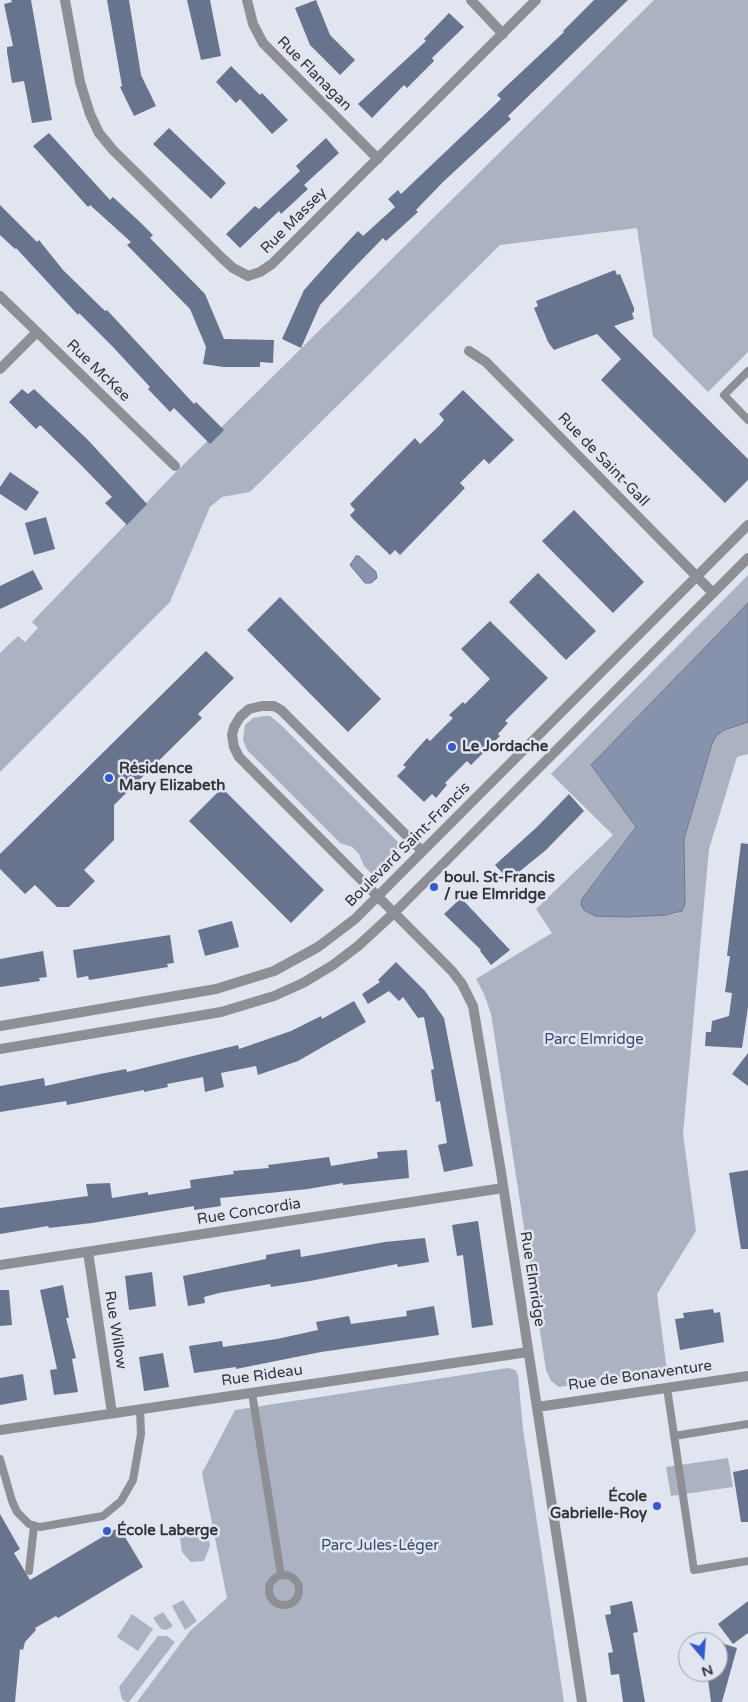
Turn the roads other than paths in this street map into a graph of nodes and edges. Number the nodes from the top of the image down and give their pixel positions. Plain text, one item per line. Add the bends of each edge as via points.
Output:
1 (65, 0) edge
2 (247, 0) edge
3 (470, 0) edge
4 (536, 0) edge
5 (503, 34) junction
6 (378, 159) junction
7 (0, 296) edge
8 (36, 333) junction
9 (470, 350) dead end
10 (0, 369) edge
11 (748, 371) edge
12 (748, 420) edge
13 (175, 466) dead end
14 (748, 525) edge
15 (748, 558) edge
16 (696, 577) junction
17 (712, 593) junction
18 (422, 851) junction
19 (378, 895) junction
20 (395, 912) junction
21 (0, 1026) edge
22 (0, 1049) edge
23 (503, 1188) junction
24 (88, 1252) junction
25 (0, 1265) edge
26 (528, 1352) junction
27 (748, 1376) edge
28 (667, 1388) junction
29 (252, 1393) junction
30 (537, 1407) junction
31 (140, 1409) junction
32 (112, 1413) junction
33 (748, 1424) edge
34 (0, 1430) edge
35 (674, 1436) junction
36 (0, 1460) edge
37 (34, 1526) junction
38 (748, 1561) edge
39 (28, 1571) dead end
40 (281, 1575) junction
41 (582, 1702) edge

1 - 6 street, Rue Massey via 83,92 100,133 127,164 241,273 254,274 272,264
2 - 6 street, Rue Flanagan via 253,24 263,43
3 - 5 street
4 - 5 street, Rue Massey
5 - 6 street, Rue Massey
7 - 8 street, Rue McKee
8 - 10 street
8 - 13 street, Rue McKee
9 - 16 street, Rue de Saint-Gall via 486,362
11 - 12 lane via 724,395
14 - 16 street, Boulevard Saint-Francis
15 - 17 street
16 - 17 street, Rue de Saint-Gall
16 - 18 street, Boulevard Saint-Francis
17 - 20 street
18 - 19 street, Boulevard Saint-Francis
18 - 19 street, Rue Elmridge via 281,710 267,705 245,712 233,732 234,747 239,757
19 - 20 street, Rue Elmridge
19 - 21 street, Boulevard Saint-Francis via 355,919 318,947 246,981 200,993
20 - 22 street via 339,960 310,979 274,996 207,1016
20 - 23 street, Rue Elmridge via 452,971 473,1006
23 - 24 street, Rue Concordia
23 - 26 street, Rue Elmridge
24 - 25 street, Rue Concordia
24 - 32 street, Rue Willow
26 - 29 street, Rue Rideau
26 - 30 street, Rue Elmridge
27 - 28 street, Rue de Bonaventure
28 - 30 street, Rue de Bonaventure
28 - 35 lane
29 - 31 street, Rue Rideau
29 - 40 lane
30 - 41 street, Rue Elmridge
31 - 32 street, Rue Rideau
31 - 37 lane via 137,1463 133,1480 121,1501 102,1516
32 - 34 street, Rue Rideau
33 - 35 lane
35 - 38 lane via 694,1570
36 - 37 lane via 17,1512
37 - 39 lane
40 - 40 lane via 291,1576 299,1589 296,1599 288,1604 278,1604 269,1593 273,1580

